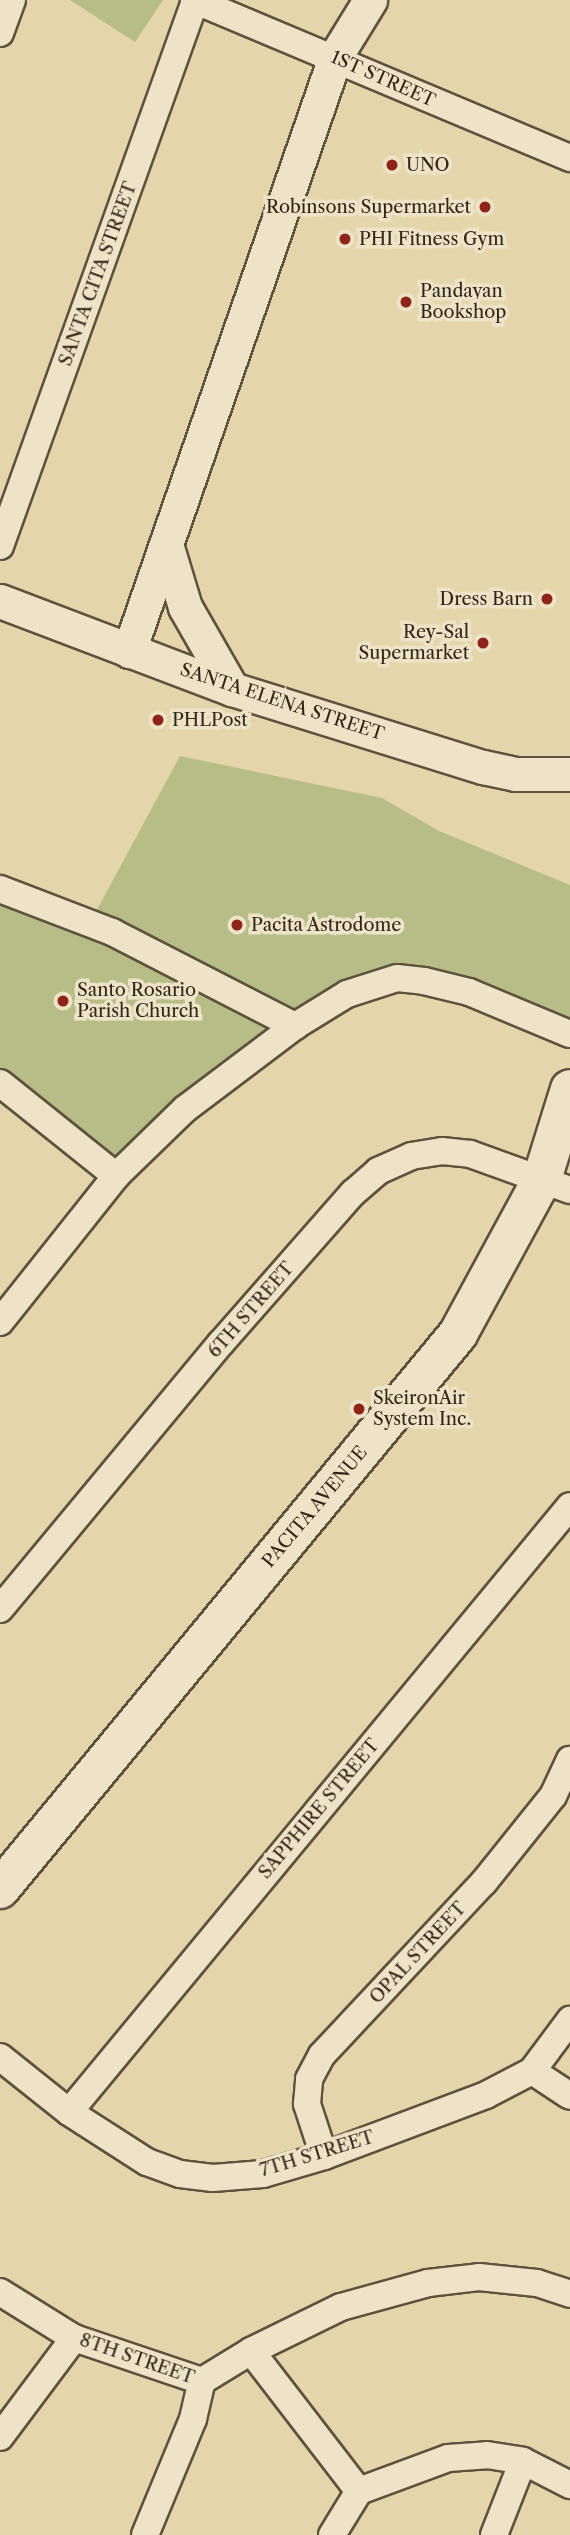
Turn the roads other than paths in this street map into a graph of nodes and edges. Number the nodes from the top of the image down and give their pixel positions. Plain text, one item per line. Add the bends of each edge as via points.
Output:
1 (12, 0) edge
2 (370, 0) edge
3 (195, 1) edge
4 (0, 33) edge
5 (335, 57) junction
6 (570, 158) edge
7 (166, 544) junction
8 (0, 546) edge
9 (0, 601) edge
10 (129, 651) junction
11 (232, 689) junction
12 (570, 774) edge
13 (0, 889) edge
14 (295, 1026) junction
15 (570, 1034) edge
16 (0, 1083) edge
17 (570, 1089) edge
18 (117, 1176) junction
19 (556, 1185) edge
20 (0, 1322) edge
21 (570, 1506) edge
22 (561, 1537) edge
23 (0, 1609) edge
24 (570, 1760) edge
25 (0, 1889) edge
26 (570, 2020) edge
27 (0, 2057) edge
28 (532, 2071) junction
29 (570, 2096) edge
30 (69, 2112) junction
31 (324, 2156) junction
32 (0, 2292) edge
33 (570, 2294) edge
34 (74, 2338) junction
35 (251, 2350) junction
36 (202, 2381) junction
37 (0, 2437) edge
38 (523, 2460) junction
39 (570, 2485) edge
40 (359, 2491) junction
41 (145, 2535) edge
42 (332, 2535) edge
43 (494, 2535) edge

1 - 4 street
2 - 5 street
3 - 5 street, 1ST STREET
3 - 8 street, SANTA CITA STREET
5 - 6 street, 1ST STREET
5 - 7 street
7 - 10 street
7 - 11 street via 185,607
9 - 10 street, SANTA ELENA STREET
10 - 11 street, SANTA ELENA STREET
11 - 12 street, SANTA ELENA STREET via 483,767 515,774
13 - 14 street via 112,932
14 - 15 street via 347,994 397,978 469,992
14 - 18 street via 186,1109
16 - 18 street
17 - 19 main road, PACITA AVENUE
18 - 20 street
19 - 23 street, 6TH STREET via 470,1154 442,1151 411,1156 378,1171 353,1193 221,1343
19 - 25 main road, PACITA AVENUE via 458,1334
21 - 22 street, SAPPHIRE STREET
22 - 30 street, SAPPHIRE STREET
24 - 31 street, OPAL STREET via 553,1796 484,1882 322,2055 309,2079 307,2104
26 - 28 street
27 - 30 street, 7TH STREET
28 - 29 street
28 - 31 street, 7TH STREET via 486,2095
30 - 31 street, 7TH STREET via 146,2162 180,2174 213,2178 263,2174
32 - 34 street, 8TH STREET
33 - 35 street via 537,2283 479,2277 428,2283 341,2307
34 - 36 street, 8TH STREET
34 - 37 street
35 - 36 street
35 - 40 street
36 - 41 street via 193,2419
38 - 39 street
38 - 40 street via 487,2455 448,2458
38 - 43 street
40 - 42 street

